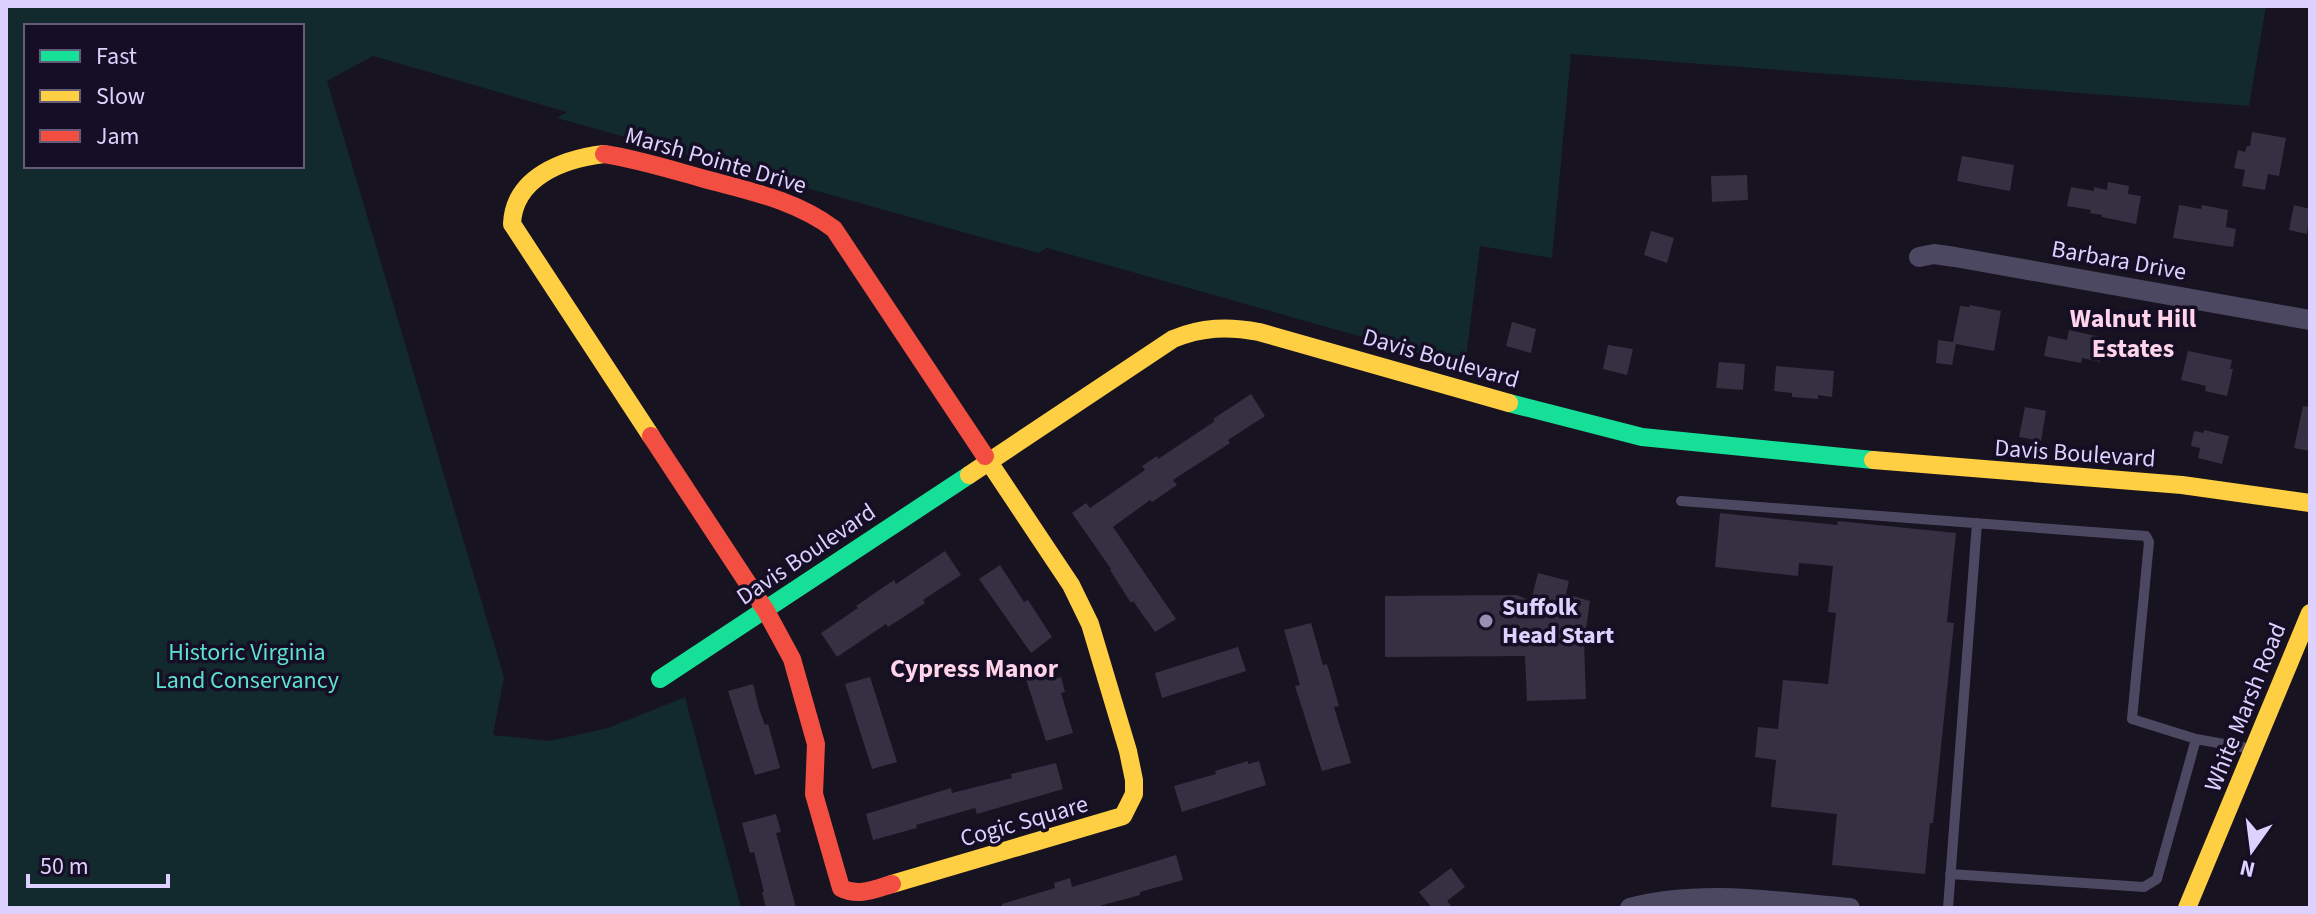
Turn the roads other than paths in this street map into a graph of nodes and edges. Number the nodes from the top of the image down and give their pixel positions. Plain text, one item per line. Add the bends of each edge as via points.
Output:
1 (1919, 257) dead end
2 (2310, 320) edge
3 (989, 461) junction
4 (1681, 501) dead end
5 (2310, 503) edge
6 (1977, 523) junction
7 (766, 611) junction
8 (2310, 613) edge
9 (660, 679) dead end
10 (2196, 739) junction
11 (2254, 749) junction
12 (1950, 874) junction
13 (1630, 908) edge
14 (1850, 908) edge
15 (1948, 908) edge
16 (2187, 908) edge

1 - 2 street, Barbara Drive via 1955,257
3 - 5 street, Davis Boulevard via 1173,339 1224,326 1642,437 2182,485
3 - 7 street, Davis Boulevard
3 - 7 street, Cogic Square via 1071,585 1090,624 1134,780 1134,794 1123,816 865,892 844,891 814,794 816,744 792,659
3 - 7 street, Marsh Pointe Drive via 844,243 820,217 784,201 618,156 577,158 549,171 515,199 510,215 515,232
4 - 6 lane
6 - 10 lane via 2146,536 2132,719
6 - 12 lane
7 - 9 street, Davis Boulevard
8 - 11 street, White Marsh Road
10 - 11 lane
10 - 12 lane via 2157,879 2144,887
11 - 16 street, White Marsh Road
12 - 15 lane
13 - 14 street via 1729,898

